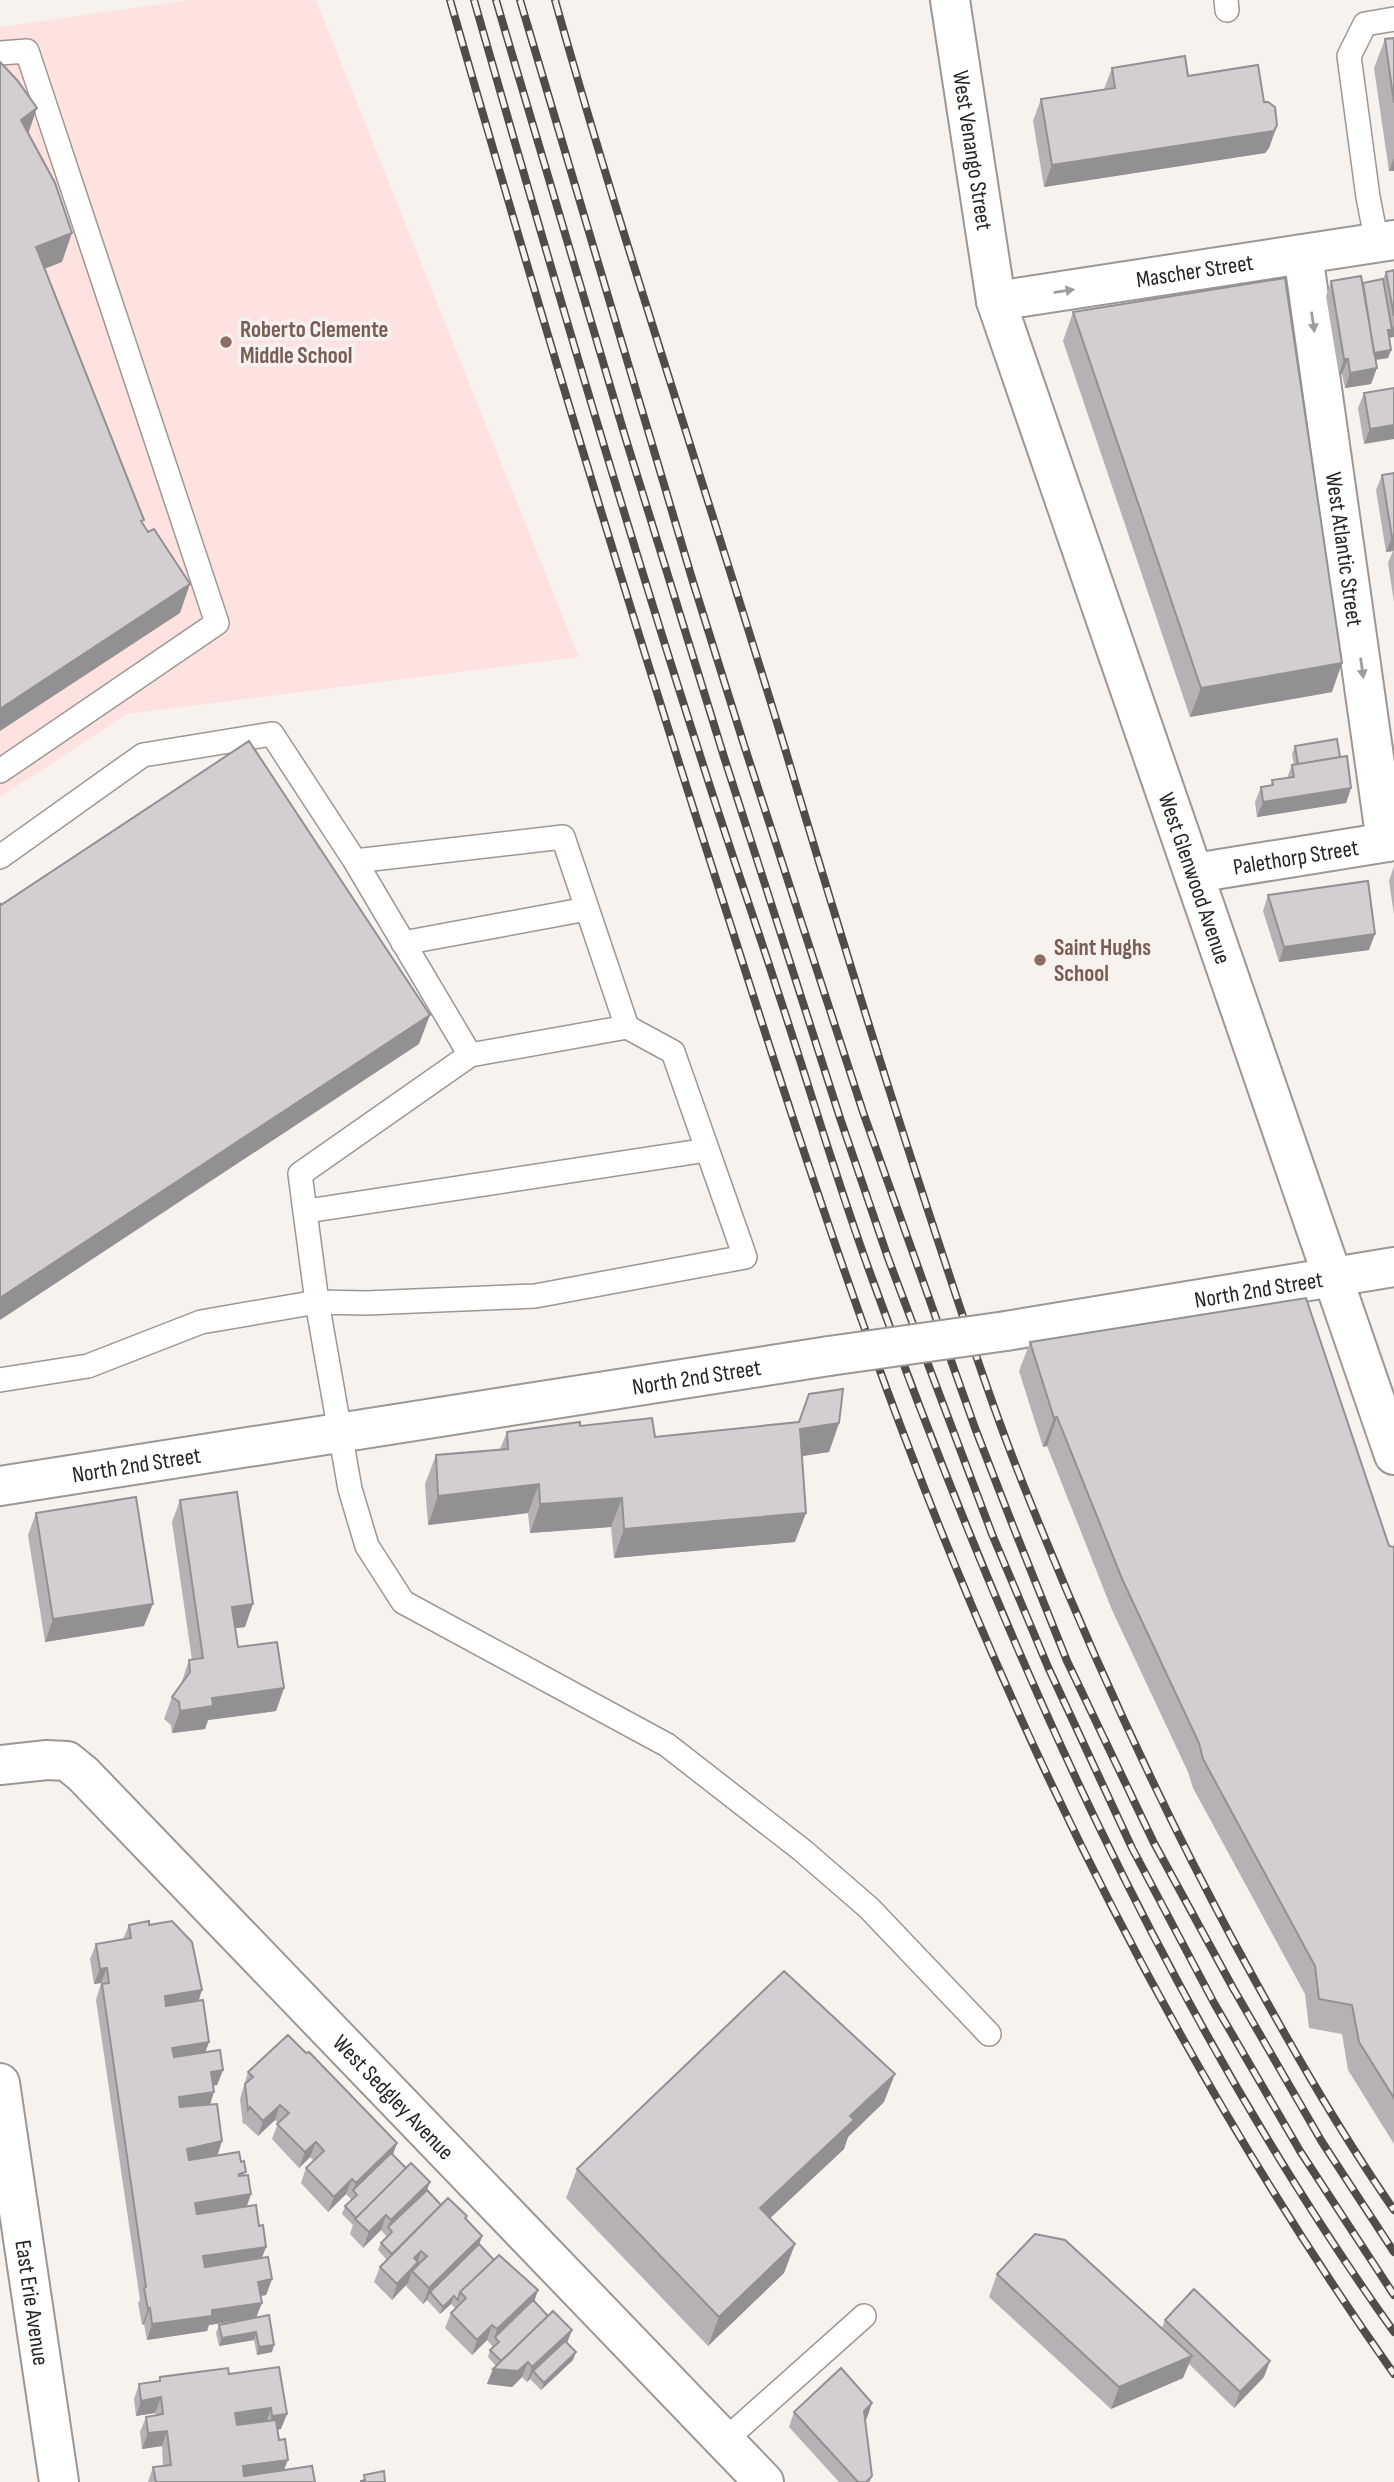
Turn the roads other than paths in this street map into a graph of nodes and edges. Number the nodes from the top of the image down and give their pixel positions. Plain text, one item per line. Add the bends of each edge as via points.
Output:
1 (950, 0) edge
2 (1394, 19) edge
3 (0, 53) edge
4 (1386, 241) edge
5 (1303, 254) junction
6 (996, 301) junction
7 (0, 771) edge
8 (1390, 841) edge
9 (0, 856) edge
10 (355, 861) junction
11 (1195, 873) junction
12 (587, 909) junction
13 (403, 943) junction
14 (627, 1027) junction
15 (470, 1055) junction
16 (707, 1150) junction
17 (307, 1211) junction
18 (1394, 1267) edge
19 (1333, 1277) junction
20 (317, 1302) junction
21 (0, 1380) edge
22 (341, 1432) junction
23 (1394, 1455) edge
24 (0, 1486) edge
25 (0, 1765) edge
26 (989, 2034) dead end
27 (0, 2083) edge
28 (863, 2316) dead end
29 (724, 2441) junction
30 (59, 2482) edge
31 (764, 2482) edge

1 - 6 street, West Venango Street
2 - 4 lane via 1365,24 1349,56 1368,197
3 - 7 lane via 27,51 217,623
4 - 5 street, Mascher Street
6 -> 5 street, Mascher Street
5 -> 8 street, West Atlantic Street
6 - 11 street, West Glenwood Avenue
8 - 11 street, Palethorp Street
9 - 10 lane via 143,755 272,734
10 - 12 lane via 563,837
10 - 13 lane
11 - 19 street, West Glenwood Avenue
12 - 13 lane
12 - 14 lane
13 - 15 lane
14 - 15 lane
14 - 16 lane via 673,1052
15 - 17 lane via 300,1174
16 - 17 lane
16 - 20 lane via 745,1257 535,1296
17 - 20 lane
18 - 19 street, North 2nd Street
19 - 22 street, North 2nd Street, bridge
19 - 23 street, West Glenwood Avenue
20 - 21 lane via 201,1322 88,1366
20 - 22 lane
22 - 24 street, North 2nd Street
22 - 26 lane via 350,1489 367,1546 402,1602 667,1745 869,1908
25 - 29 street, West Sedgley Avenue via 67,1761 83,1774
27 - 30 street, East Erie Avenue
28 - 29 lane
29 - 31 street, West Sedgley Avenue

